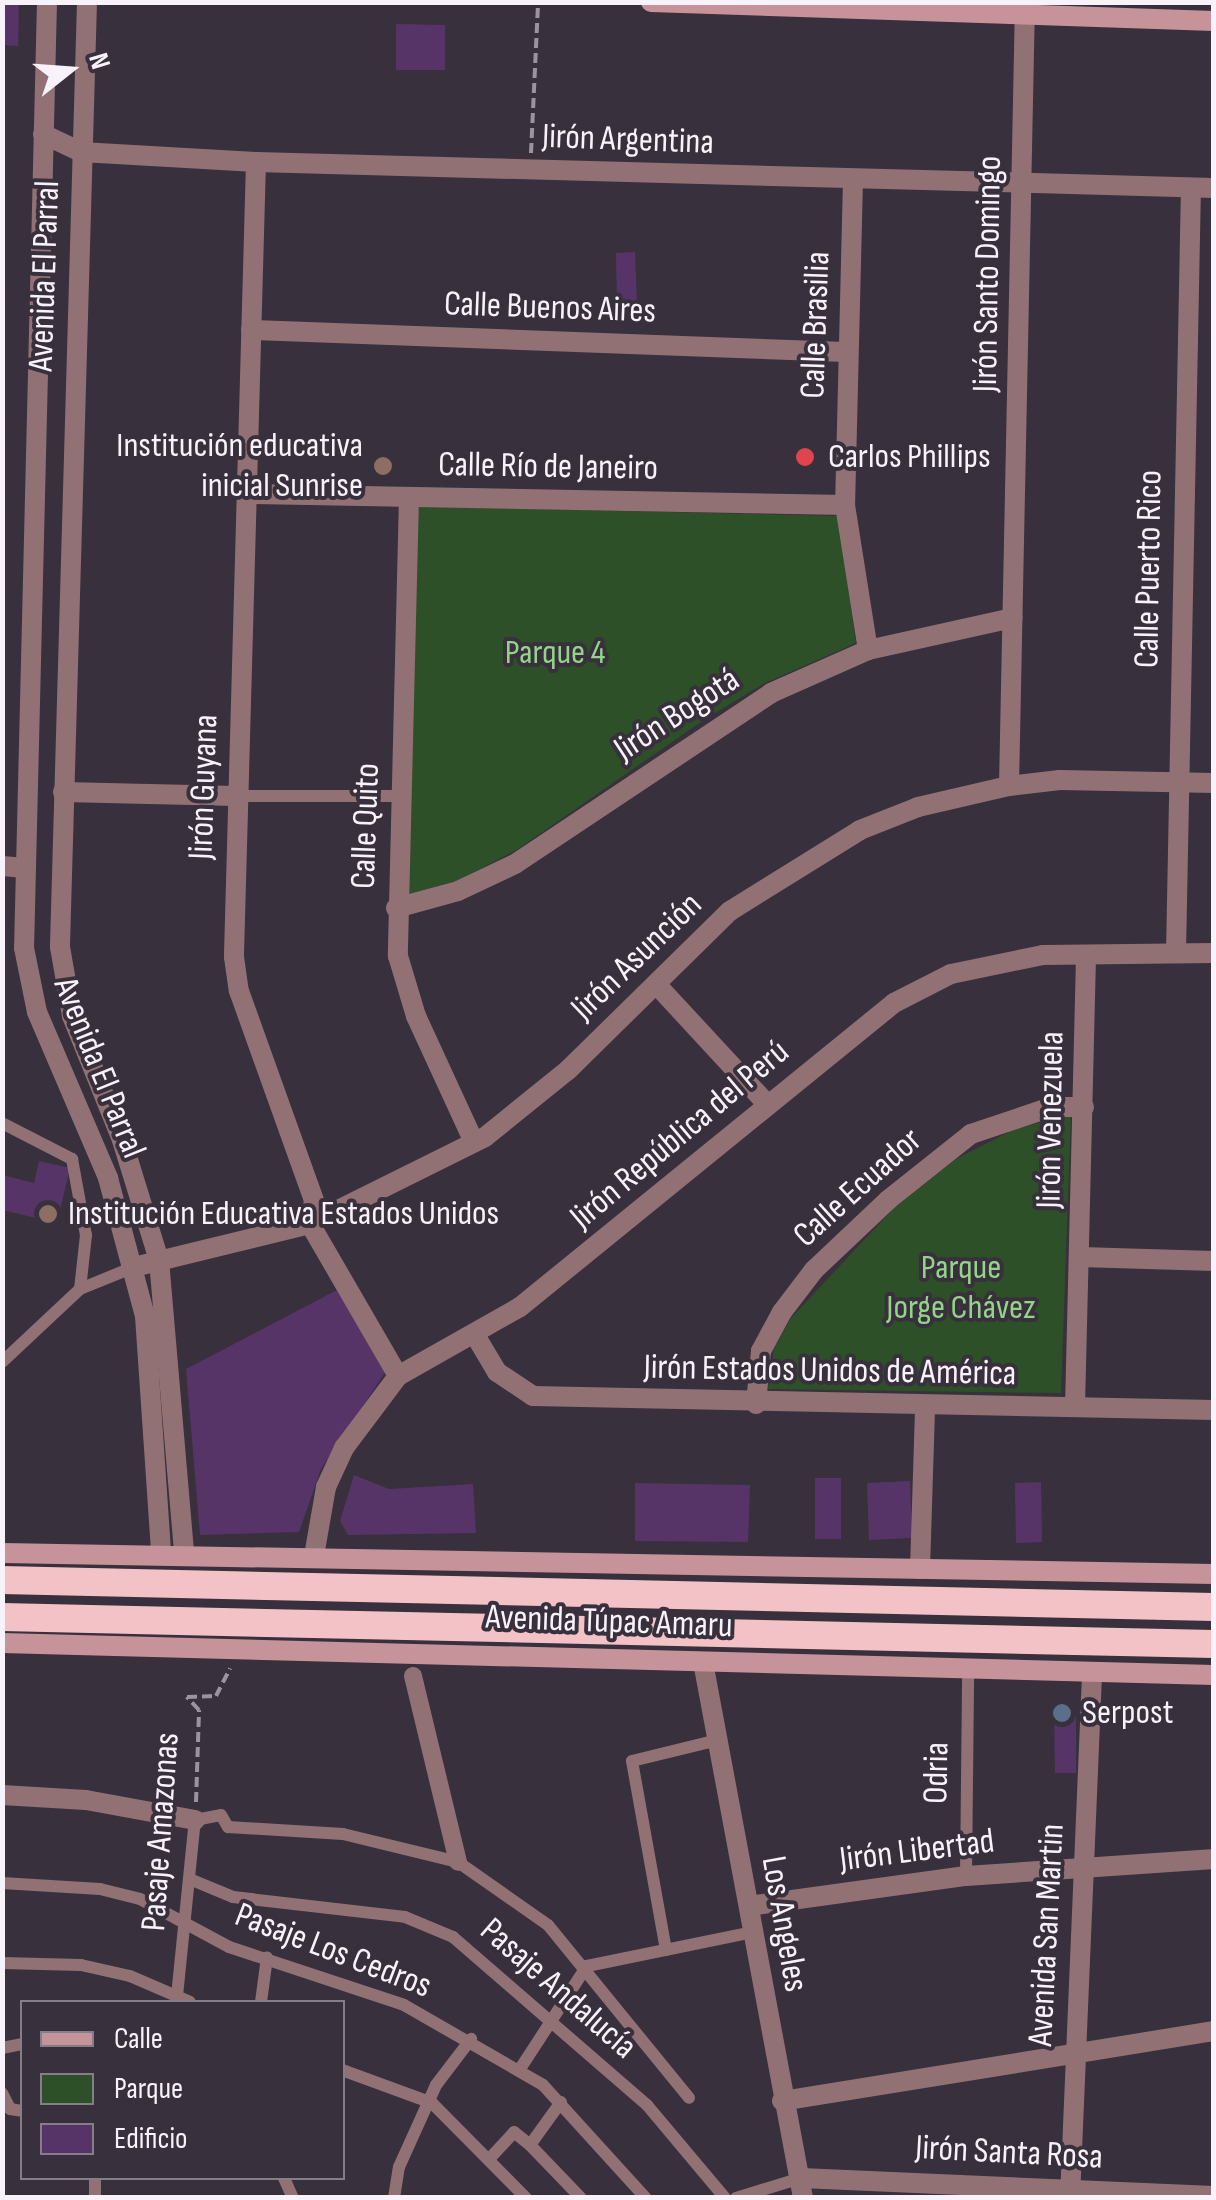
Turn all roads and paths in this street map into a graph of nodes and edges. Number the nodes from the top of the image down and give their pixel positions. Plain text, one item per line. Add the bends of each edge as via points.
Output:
1 (47, 2) edge
2 (87, 2) edge
3 (538, 2) edge
4 (651, 2) edge
5 (1025, 10) edge
6 (1214, 20) edge
7 (44, 134) junction
8 (81, 152) junction
9 (256, 162) junction
10 (530, 169) junction
11 (853, 180) junction
12 (1022, 184) junction
13 (1191, 188) junction
14 (1214, 188) edge
15 (251, 330) junction
16 (846, 352) junction
17 (249, 494) junction
18 (409, 497) junction
19 (845, 506) junction
20 (1012, 618) junction
21 (868, 650) junction
22 (1176, 782) junction
23 (1214, 784) edge
24 (1009, 786) junction
25 (63, 792) junction
26 (235, 796) junction
27 (400, 796) junction
28 (13, 867) edge
29 (396, 908) junction
30 (1214, 952) edge
31 (1176, 953) junction
32 (1086, 955) junction
33 (656, 984) junction
34 (767, 1104) junction
35 (1084, 1107) junction
36 (2, 1123) edge
37 (474, 1142) junction
38 (310, 1224) junction
39 (1080, 1258) junction
40 (160, 1260) junction
41 (1214, 1261) edge
42 (134, 1268) junction
43 (80, 1288) junction
44 (475, 1335) junction
45 (2, 1362) edge
46 (398, 1376) junction
47 (756, 1404) junction
48 (926, 1406) junction
49 (1075, 1407) junction
50 (1214, 1410) edge
51 (2, 1553) edge
52 (161, 1553) junction
53 (184, 1554) junction
54 (314, 1556) junction
55 (920, 1568) junction
56 (1214, 1574) edge
57 (2, 1580) edge
58 (1214, 1607) edge
59 (2, 1617) edge
60 (2, 1643) edge
61 (1214, 1644) edge
62 (236, 1650) junction
63 (703, 1662) junction
64 (968, 1671) junction
65 (1214, 1675) edge
66 (413, 1676) dead end
67 (1092, 1676) junction
68 (718, 1740) junction
69 (2, 1795) edge
70 (196, 1820) junction
71 (1214, 1858) edge
72 (458, 1862) junction
73 (1082, 1866) junction
74 (966, 1876) junction
75 (192, 1880) junction
76 (2, 1882) edge
77 (749, 1906) junction
78 (187, 1923) junction
79 (753, 1932) junction
80 (666, 1950) junction
81 (267, 1957) junction
82 (2, 1963) edge
83 (587, 1966) junction
84 (184, 1999) edge
85 (261, 2000) edge
86 (552, 2026) junction
87 (1214, 2031) edge
88 (470, 2039) junction
89 (1074, 2051) junction
90 (520, 2070) junction
91 (345, 2071) edge
92 (2, 2093) edge
93 (689, 2098) dead end
94 (782, 2100) junction
95 (561, 2102) junction
96 (432, 2103) junction
97 (16, 2110) edge
98 (530, 2145) junction
99 (491, 2157) junction
100 (802, 2188) edge
101 (1070, 2193) edge
102 (1214, 2196) edge
103 (394, 2198) edge
104 (526, 2198) edge
105 (581, 2198) edge
106 (646, 2198) edge
107 (725, 2198) edge
108 (736, 2198) edge

1 - 7 street, Avenida El Parral
2 - 8 street, Avenida El Parral
3 - 10 path
4 - 5 main road
5 - 6 main road
5 - 12 street, Jirón Santo Domingo
7 - 8 street, Jirón Argentina
7 - 28 street, Avenida El Parral
8 - 9 street, Jirón Argentina
8 - 25 street, Avenida El Parral
9 - 10 street, Jirón Argentina
9 - 15 street, Jirón Guyana
10 - 11 street, Jirón Argentina
11 - 12 street, Jirón Argentina
11 - 16 street, Calle Brasilia
12 - 13 street, Jirón Argentina
12 - 20 street, Jirón Santo Domingo
13 - 14 street, Jirón Argentina
13 - 22 street, Calle Puerto Rico
15 - 16 street, Calle Buenos Aires
15 - 17 street, Jirón Guyana
16 - 19 street, Calle Brasilia
17 - 18 street, Calle Río de Janeiro
17 - 26 street, Jirón Guyana
18 - 19 street, Calle Río de Janeiro
18 - 27 street, Calle Quito
19 - 21 street, Calle Brasilia
20 - 21 street, Jirón Bogotá
20 - 24 street, Jirón Santo Domingo
21 - 29 street, Jirón Bogotá via 710,729 515,864 458,891
22 - 23 street, Jirón Asunción
22 - 24 street, Jirón Asunción
22 - 31 street, Calle Puerto Rico
24 - 33 street, Jirón Asunción via 918,807 799,864 730,911
25 - 26 street
25 - 40 street, Avenida El Parral via 64,982
26 - 27 lane
26 - 38 street, Jirón Guyana via 239,991 309,1184
27 - 29 street, Calle Quito
28 - 42 street, Avenida El Parral via 36,1012 108,1178
29 - 37 street, Calle Quito via 398,956 416,1016
30 - 31 street, Jirón República del Perú
31 - 32 street, Jirón República del Perú
32 - 34 street, Jirón República del Perú via 1043,955 951,974 894,1003
32 - 35 street, Jirón Venezuela
33 - 34 street
33 - 37 street, Jirón Asunción via 568,1070
34 - 44 street, Jirón República del Perú via 579,1263
35 - 39 street, Jirón Venezuela
35 - 47 street, Calle Ecuador via 1010,1118 972,1134 916,1175 814,1270 782,1312 761,1351
36 - 43 lane via 72,1159 86,1235
37 - 38 street, Jirón Asunción
38 - 40 street, Jirón Asunción
38 - 46 street, Jirón Guyana
39 - 41 street
39 - 49 street, Jirón Venezuela
40 - 42 street, Jirón Asunción
40 - 53 street, Avenida El Parral
42 - 43 lane
42 - 52 street, Avenida El Parral via 145,1316
43 - 45 lane
44 - 46 street, Jirón República del Perú
44 - 47 street, Jirón Estados Unidos de América via 497,1372 533,1396
46 - 54 street, Jirón República del Perú via 344,1448 326,1488
47 - 48 street, Jirón Estados Unidos de América
48 - 49 street, Jirón Estados Unidos de América
48 - 55 street
49 - 50 street, Jirón Estados Unidos de América
51 - 52 main road, Avenida Túpac Amaru
52 - 53 main road, Avenida Túpac Amaru
53 - 54 main road, Avenida Túpac Amaru
54 - 55 main road, Avenida Túpac Amaru
55 - 56 main road, Avenida Túpac Amaru
57 - 58 highway, Avenida Túpac Amaru
59 - 61 highway, Avenida Túpac Amaru
60 - 62 main road, Avenida Túpac Amaru
62 - 63 main road, Avenida Túpac Amaru
62 - 70 path, Pasaje Amazonas via 216,1696 187,1697 200,1710
63 - 64 main road, Avenida Túpac Amaru
63 - 68 street, Los Angeles
64 - 67 main road, Avenida Túpac Amaru
64 - 74 lane, Odria
65 - 67 main road, Avenida Túpac Amaru
66 - 72 street
67 - 73 street, Avenida San Martin
68 - 77 street, Los Angeles
68 - 80 lane via 632,1761
69 - 70 street via 86,1800
70 - 72 lane via 221,1815 228,1827 343,1834
70 - 75 lane, Pasaje Amazonas
71 - 73 street, Jirón Libertad
72 - 83 lane via 548,1925
73 - 74 street, Jirón Libertad
73 - 89 street, Avenida San Martin
74 - 77 street, Jirón Libertad
75 - 78 lane, Pasaje Amazonas
75 - 86 lane, Pasaje Andalucía via 233,1897 421,1924 454,1938
76 - 78 lane, Pasaje Los Cedros via 100,1889 140,1899
77 - 79 street, Los Angeles
78 - 81 lane, Pasaje Los Cedros via 229,1948
78 - 84 lane, Pasaje Amazonas
79 - 80 lane
79 - 94 street, Los Angeles
80 - 83 lane
81 - 85 lane
81 - 88 lane, Pasaje Los Cedros via 404,2005
82 - 84 lane via 130,1976
83 - 86 lane
83 - 93 lane
86 - 90 lane
86 - 107 lane, Pasaje Andalucía via 647,2105
87 - 89 street
88 - 90 lane, Pasaje Los Cedros
88 - 96 lane via 436,2085
89 - 94 street
89 - 101 street, Avenida San Martin
90 - 95 lane, Pasaje Los Cedros
91 - 96 lane
92 - 97 lane
94 - 100 street, Los Angeles
95 - 98 lane
95 - 106 lane, Pasaje Los Cedros
96 - 99 lane
96 - 103 lane via 400,2167
98 - 99 lane via 514,2132
98 - 105 lane
99 - 104 lane
100 - 101 street, Jirón Santa Rosa
100 - 108 lane
101 - 102 street, Jirón Santa Rosa

